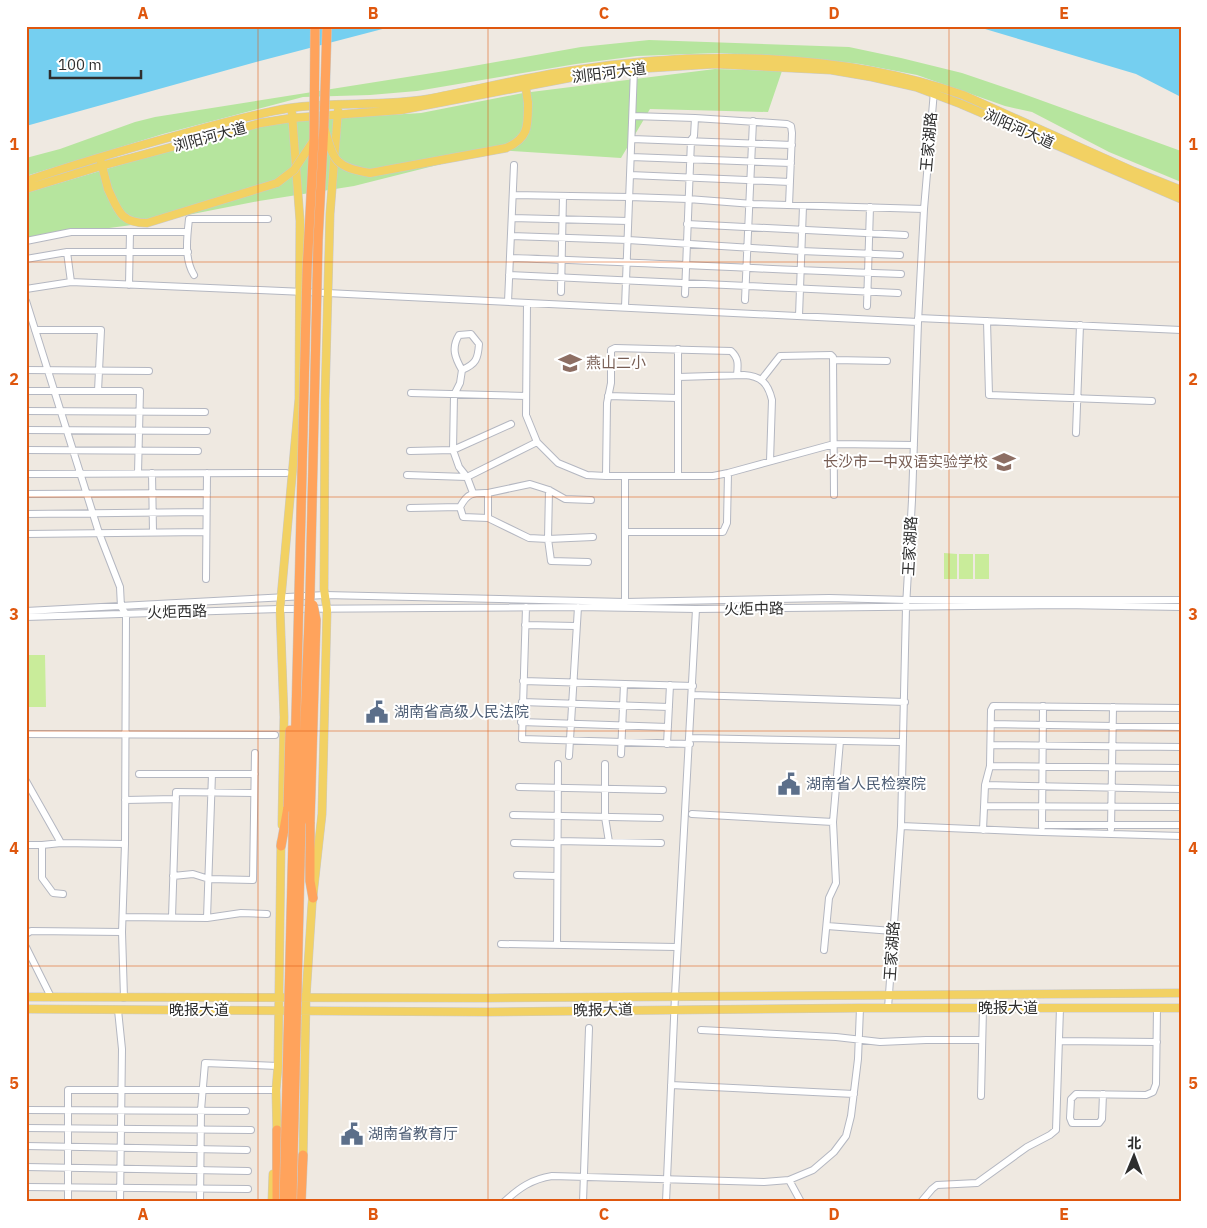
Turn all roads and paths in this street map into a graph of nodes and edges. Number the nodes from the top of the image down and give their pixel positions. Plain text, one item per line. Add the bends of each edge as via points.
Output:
1 (315, 26) edge
2 (327, 26) edge
3 (634, 69) junction
4 (525, 82) junction
5 (934, 89) junction
6 (339, 104) junction
7 (292, 108) junction
8 (338, 114) junction
9 (633, 116) junction
10 (292, 118) junction
11 (696, 118) junction
12 (753, 122) junction
13 (324, 125) junction
14 (632, 139) junction
15 (314, 140) junction
16 (691, 140) junction
17 (752, 142) junction
18 (792, 145) junction
19 (98, 156) junction
20 (631, 157) junction
21 (690, 159) junction
22 (751, 162) junction
23 (791, 163) junction
24 (514, 165) dead end
25 (103, 166) junction
26 (630, 175) junction
27 (689, 178) junction
28 (750, 180) junction
29 (26, 181) edge
30 (790, 182) junction
31 (26, 189) edge
32 (1181, 190) edge
33 (513, 195) junction
34 (563, 196) junction
35 (629, 197) junction
36 (688, 199) junction
37 (1181, 199) edge
38 (749, 204) junction
39 (789, 205) junction
40 (803, 206) junction
41 (870, 207) junction
42 (924, 209) junction
43 (512, 218) junction
44 (268, 219) dead end
45 (562, 220) junction
46 (628, 221) junction
47 (687, 224) junction
48 (747, 228) junction
49 (802, 231) junction
50 (130, 232) junction
51 (188, 232) junction
52 (870, 233) junction
53 (905, 235) dead end
54 (511, 236) junction
55 (561, 238) junction
56 (628, 240) junction
57 (26, 241) edge
58 (686, 244) junction
59 (746, 248) junction
60 (801, 251) junction
61 (67, 252) junction
62 (129, 252) junction
63 (188, 252) junction
64 (869, 253) junction
65 (900, 255) dead end
66 (510, 258) junction
67 (26, 259) edge
68 (561, 260) junction
69 (627, 261) junction
70 (686, 264) junction
71 (746, 268) junction
72 (801, 271) junction
73 (869, 273) junction
74 (901, 274) dead end
75 (194, 275) dead end
76 (509, 275) junction
77 (561, 278) junction
78 (626, 280) junction
79 (71, 282) junction
80 (685, 283) junction
81 (129, 285) junction
82 (745, 286) junction
83 (26, 288) edge
84 (800, 289) junction
85 (300, 292) junction
86 (560, 292) dead end
87 (868, 292) junction
88 (327, 293) junction
89 (898, 293) dead end
90 (685, 294) dead end
91 (744, 300) dead end
92 (26, 301) edge
93 (508, 302) junction
94 (527, 303) junction
95 (867, 306) dead end
96 (625, 307) junction
97 (799, 316) junction
98 (918, 320) junction
99 (987, 321) junction
100 (1080, 326) junction
101 (36, 330) junction
102 (1181, 330) edge
103 (678, 349) junction
104 (834, 360) junction
105 (887, 361) dead end
106 (26, 370) edge
107 (47, 370) junction
108 (99, 370) junction
109 (462, 370) junction
110 (149, 371) dead end
111 (737, 375) junction
112 (678, 377) junction
113 (762, 379) junction
114 (26, 391) edge
115 (54, 391) junction
116 (98, 391) junction
117 (411, 393) dead end
118 (454, 395) junction
119 (526, 396) junction
120 (608, 396) junction
121 (678, 398) junction
122 (1078, 398) junction
123 (1152, 402) dead end
124 (26, 411) edge
125 (61, 411) junction
126 (140, 411) junction
127 (205, 412) dead end
128 (511, 424) dead end
129 (26, 430) edge
130 (139, 430) junction
131 (67, 431) junction
132 (207, 431) dead end
133 (1076, 433) dead end
134 (538, 442) junction
135 (834, 444) junction
136 (914, 445) junction
137 (26, 450) edge
138 (73, 450) junction
139 (138, 450) junction
140 (453, 450) junction
141 (198, 451) dead end
142 (410, 451) dead end
143 (770, 461) junction
144 (138, 473) junction
145 (152, 473) junction
146 (207, 473) junction
147 (286, 473) dead end
148 (728, 473) junction
149 (26, 474) edge
150 (80, 474) junction
151 (407, 475) dead end
152 (467, 476) junction
153 (606, 476) junction
154 (678, 476) junction
155 (625, 477) junction
156 (549, 490) junction
157 (473, 492) junction
158 (152, 493) junction
159 (207, 493) junction
160 (488, 493) junction
161 (26, 494) edge
162 (87, 494) junction
163 (834, 495) dead end
164 (591, 500) dead end
165 (460, 507) junction
166 (410, 508) dead end
167 (152, 512) junction
168 (206, 512) junction
169 (93, 513) junction
170 (26, 514) edge
171 (488, 518) junction
172 (153, 532) junction
173 (206, 532) junction
174 (624, 532) junction
175 (99, 533) junction
176 (26, 534) edge
177 (593, 537) dead end
178 (548, 539) junction
179 (588, 562) dead end
180 (206, 579) dead end
181 (310, 594) junction
182 (325, 595) junction
183 (299, 597) junction
184 (281, 598) junction
185 (907, 600) junction
186 (1181, 600) edge
187 (625, 605) junction
188 (121, 607) junction
189 (526, 607) junction
190 (578, 607) junction
191 (906, 607) junction
192 (1181, 607) edge
193 (280, 609) junction
194 (327, 610) junction
195 (696, 610) junction
196 (26, 611) edge
197 (126, 614) junction
198 (26, 617) edge
199 (525, 625) junction
200 (576, 626) junction
201 (523, 681) junction
202 (573, 682) junction
203 (624, 684) junction
204 (670, 685) junction
205 (693, 686) junction
206 (692, 695) junction
207 (522, 702) junction
208 (905, 702) junction
209 (572, 704) junction
210 (623, 705) junction
211 (1043, 706) junction
212 (668, 707) junction
213 (1113, 707) junction
214 (1181, 708) edge
215 (521, 722) junction
216 (570, 724) junction
217 (991, 724) junction
218 (622, 725) junction
219 (1043, 725) junction
220 (1112, 726) junction
221 (668, 727) junction
222 (1181, 727) edge
223 (26, 734) edge
224 (126, 735) junction
225 (275, 735) dead end
226 (570, 741) junction
227 (690, 741) junction
228 (840, 741) junction
229 (899, 742) dead end
230 (622, 743) junction
231 (667, 744) junction
232 (991, 745) junction
233 (1043, 746) junction
234 (1112, 747) junction
235 (1181, 747) edge
236 (255, 753) dead end
237 (621, 754) dead end
238 (569, 756) dead end
239 (558, 764) dead end
240 (605, 764) dead end
241 (990, 766) junction
242 (1043, 767) junction
243 (1112, 768) junction
244 (1181, 768) edge
245 (139, 774) dead end
246 (212, 774) junction
247 (255, 774) junction
248 (26, 781) edge
249 (985, 785) junction
250 (1042, 786) junction
251 (519, 787) dead end
252 (558, 788) junction
253 (1112, 788) junction
254 (605, 789) junction
255 (1181, 789) edge
256 (663, 790) dead end
257 (212, 793) junction
258 (254, 793) junction
259 (176, 799) junction
260 (125, 800) junction
261 (984, 806) junction
262 (1042, 806) junction
263 (1112, 807) junction
264 (1181, 807) edge
265 (692, 814) dead end
266 (514, 816) dead end
267 (558, 816) junction
268 (605, 817) junction
269 (660, 818) dead end
270 (833, 822) junction
271 (1181, 825) edge
272 (901, 826) junction
273 (1111, 826) junction
274 (1042, 829) junction
275 (984, 830) junction
276 (1111, 835) junction
277 (1181, 836) edge
278 (61, 842) junction
279 (557, 842) junction
280 (609, 842) junction
281 (514, 843) dead end
282 (662, 843) dead end
283 (125, 844) junction
284 (26, 845) edge
285 (42, 845) junction
286 (281, 846) junction
287 (517, 875) dead end
288 (173, 876) junction
289 (557, 876) junction
290 (208, 879) junction
291 (63, 894) dead end
292 (314, 898) junction
293 (267, 914) dead end
294 (124, 917) junction
295 (172, 917) junction
296 (207, 918) junction
297 (827, 926) junction
298 (893, 931) junction
299 (122, 932) junction
300 (26, 934) edge
301 (501, 944) dead end
302 (557, 944) junction
303 (26, 947) edge
304 (676, 947) dead end
305 (824, 950) dead end
306 (1181, 993) edge
307 (888, 995) junction
308 (675, 996) junction
309 (26, 997) edge
310 (51, 997) junction
311 (306, 997) junction
312 (124, 998) junction
313 (279, 998) junction
314 (860, 1008) junction
315 (888, 1008) junction
316 (983, 1008) junction
317 (1060, 1008) junction
318 (1158, 1008) junction
319 (1181, 1008) edge
320 (26, 1009) edge
321 (118, 1010) junction
322 (279, 1010) junction
323 (306, 1010) junction
324 (675, 1010) junction
325 (589, 1028) dead end
326 (702, 1030) dead end
327 (982, 1040) junction
328 (858, 1041) junction
329 (1059, 1041) junction
330 (1157, 1042) junction
331 (278, 1066) junction
332 (671, 1085) junction
333 (276, 1090) junction
334 (121, 1091) junction
335 (203, 1091) junction
336 (854, 1094) junction
337 (1103, 1094) junction
338 (981, 1096) dead end
339 (26, 1110) edge
340 (68, 1110) junction
341 (121, 1110) junction
342 (201, 1110) junction
343 (246, 1111) dead end
344 (26, 1128) edge
345 (68, 1129) junction
346 (121, 1129) junction
347 (201, 1130) junction
348 (251, 1130) dead end
349 (278, 1130) junction
350 (26, 1146) edge
351 (69, 1146) junction
352 (121, 1147) junction
353 (200, 1149) junction
354 (247, 1150) dead end
355 (303, 1155) joint
356 (26, 1167) edge
357 (69, 1167) junction
358 (121, 1169) junction
359 (200, 1170) junction
360 (248, 1171) dead end
361 (584, 1177) junction
362 (667, 1180) junction
363 (789, 1180) junction
364 (26, 1187) edge
365 (69, 1188) junction
366 (120, 1188) junction
367 (200, 1188) junction
368 (248, 1189) dead end
369 (302, 1199) edge
370 (68, 1202) edge
371 (120, 1202) edge
372 (200, 1202) edge
373 (272, 1202) edge
374 (277, 1202) edge
375 (284, 1202) edge
376 (292, 1202) edge
377 (504, 1202) edge
378 (583, 1202) edge
379 (666, 1202) edge
380 (801, 1202) edge
381 (921, 1202) edge

1 - 15 highway, bridge
2 - 13 highway, bridge
3 - 4 main road, 浏阳河大道
3 - 5 main road, 浏阳河大道 via 715,64 830,70
3 - 9 street
4 - 5 main road, 浏阳河大道 via 616,64 715,58 831,64 872,70
4 - 6 main road, 浏阳河大道 via 398,103
4 - 8 main road, 浏阳河大道 via 401,110
4 - 13 main road, bridge via 528,103 526,132 514,145 506,148 370,173 349,170 332,156
5 - 32 main road, 浏阳河大道 via 963,95
5 - 37 main road, 浏阳河大道
5 - 42 street, 王家湖路
6 - 7 main road, 浏阳河大道
6 - 8 main road
7 - 10 main road
7 - 19 main road, 浏阳河大道 via 232,120
8 - 10 main road, 浏阳河大道
8 - 88 main road
9 - 11 street
9 - 14 street
10 - 25 main road, 浏阳河大道 via 260,123
10 - 85 main road via 300,221
11 - 12 street
11 - 16 street
12 - 17 street
12 - 18 street via 791,126
13 - 181 highway, bridge via 318,240
14 - 16 street
14 - 20 street
15 - 25 main road, bridge via 294,170 277,183 147,224 133,223 119,213 108,189
15 - 183 highway, bridge via 307,270
16 - 17 street
16 - 21 street
17 - 18 street
17 - 22 street
18 - 23 street
19 - 25 main road
19 - 29 main road, 浏阳河大道
20 - 21 street
20 - 26 street
21 - 22 street
21 - 27 street
22 - 23 street
22 - 28 street
23 - 30 street
24 - 33 street
25 - 31 main road, 浏阳河大道
26 - 27 street
26 - 35 street
27 - 28 street
27 - 36 street
28 - 30 street
28 - 38 street
30 - 39 street
33 - 34 street
33 - 43 street
34 - 35 street
34 - 45 street
35 - 36 street
35 - 46 street
36 - 38 street
36 - 47 street
38 - 39 street
38 - 48 street
39 - 40 street
40 - 41 street
40 - 49 street
41 - 42 street
41 - 52 street
42 - 98 street, 王家湖路
43 - 45 street
43 - 54 street
44 - 51 street via 189,218
45 - 46 street
45 - 55 street
46 - 56 street
47 - 48 street
47 - 58 street
48 - 49 street
48 - 59 street
49 - 52 street
49 - 60 street
50 - 51 street
50 - 57 street via 71,232
50 - 62 street
51 - 63 street
52 - 53 street
52 - 64 street
54 - 55 street
54 - 66 street
55 - 56 street
55 - 68 street
56 - 58 street
56 - 69 street
58 - 59 street
58 - 70 street
59 - 60 street
59 - 71 street
60 - 64 street
60 - 72 street
61 - 62 street
61 - 67 street
61 - 79 street
62 - 63 street
62 - 81 street
63 - 75 street via 188,266
64 - 65 street
64 - 73 street
66 - 68 street
66 - 76 street
68 - 69 street
68 - 77 street
69 - 70 street
69 - 78 street
70 - 71 street
70 - 80 street
71 - 72 street
71 - 82 street
72 - 73 street
72 - 84 street
73 - 74 street
73 - 87 street
76 - 77 street
76 - 93 street
77 - 78 street
77 - 86 street
78 - 80 street
78 - 96 street
79 - 81 street
79 - 83 street
80 - 82 street
80 - 90 street
81 - 85 street
82 - 84 street
82 - 91 street
84 - 87 street
84 - 97 street
85 - 88 street
85 - 184 main road via 299,399
87 - 89 street
87 - 95 street
88 - 93 street
88 - 182 main road
92 - 101 street
93 - 94 street
94 - 96 street
94 - 119 street
96 - 97 street
97 - 98 street
98 - 99 street
98 - 136 street, 王家湖路
99 - 100 street
99 - 122 street via 988,395
100 - 102 street
100 - 122 street
101 - 107 street
101 - 108 street via 101,330
103 - 111 street via 731,351 736,355
103 - 112 street
103 - 120 street via 611,350
104 - 105 street
104 - 113 street via 831,355 780,356
104 - 135 street
106 - 107 street
107 - 108 street
107 - 115 street
108 - 110 street
108 - 116 street
109 - 109 street via 473,365 478,354 479,344 471,334 459,335 454,344 455,358
109 - 118 street
111 - 112 street
111 - 113 street
112 - 121 street
113 - 143 street via 772,400
114 - 115 street
115 - 116 street
115 - 125 street
116 - 126 street via 140,391
117 - 118 street
118 - 119 street
118 - 140 street
119 - 134 street via 526,416
120 - 121 street
120 - 153 street
121 - 154 street
122 - 123 street
122 - 133 street
124 - 125 street
125 - 126 street
125 - 131 street
126 - 127 street
126 - 130 street
128 - 140 street
129 - 131 street
130 - 131 street
130 - 132 street
130 - 139 street
131 - 138 street
134 - 152 street
134 - 153 street via 558,464 586,475
135 - 136 street
135 - 143 street
135 - 163 street
136 - 185 street, 王家湖路
137 - 138 street
138 - 139 street
138 - 150 street
139 - 141 street
139 - 144 street
140 - 142 street
140 - 152 street via 459,467
143 - 148 street
144 - 145 street
144 - 150 street
145 - 146 street
145 - 158 street
146 - 147 street
146 - 159 street
148 - 154 street
148 - 174 street via 727,523 723,532
149 - 150 street
150 - 162 street
151 - 152 street
152 - 157 street
153 - 155 street
154 - 155 street
155 - 174 street
156 - 160 street via 530,484
156 - 164 street via 565,499
156 - 178 street
157 - 160 street
157 - 165 street
158 - 159 street
158 - 162 street
158 - 167 street
159 - 168 street
160 - 171 street
161 - 162 street
162 - 169 street
165 - 166 street
165 - 171 street via 464,517
167 - 168 street
167 - 169 street
167 - 172 street
168 - 173 street
169 - 170 street
169 - 175 street
171 - 178 street via 529,538
172 - 173 street
172 - 175 street
173 - 180 street
174 - 187 street
175 - 176 street
175 - 188 street via 120,587
177 - 178 street
178 - 179 street via 551,561
181 - 292 highway, bridge via 316,620 310,822 310,881
181 - 376 highway, bridge
182 - 184 street, 火炬西路
182 - 187 street, 火炬西路
182 - 194 main road
183 - 286 highway, bridge via 293,629 288,807
183 - 375 highway, bridge
184 - 188 street, 火炬西路
184 - 193 main road
185 - 186 street
185 - 187 street via 829,598
185 - 191 street, 王家湖路
187 - 190 street, 火炬中路
187 - 195 street, 火炬中路
188 - 196 street, 火炬西路
188 - 197 street
189 - 190 street, 火炬中路
189 - 194 street, 火炬中路
189 - 199 street
190 - 200 street
191 - 192 street, 火炬中路
191 - 195 street, 火炬中路
191 - 208 street, 王家湖路
193 - 194 street, 火炬西路
193 - 197 street, 火炬西路
193 - 286 main road via 284,717
194 - 292 main road via 322,814
195 - 205 street
197 - 198 street, 火炬西路
197 - 224 street
199 - 200 street
199 - 201 street
200 - 202 street
201 - 202 street
201 - 207 street
202 - 203 street
202 - 209 street
203 - 204 street
203 - 210 street
204 - 205 street
204 - 212 street
205 - 206 street
206 - 208 street
206 - 227 street
207 - 209 street
207 - 215 street
208 - 272 street, 王家湖路
209 - 210 street
209 - 216 street
210 - 212 street
210 - 218 street
211 - 213 street
211 - 217 street via 993,706
211 - 219 street
212 - 221 street
213 - 214 street
213 - 220 street
215 - 216 street
215 - 226 street via 522,739
216 - 218 street
216 - 226 street
217 - 219 street
217 - 232 street
218 - 221 street
218 - 230 street
219 - 220 street
219 - 233 street
220 - 222 street
220 - 234 street
221 - 231 street
223 - 224 street
224 - 225 street
224 - 260 street
226 - 230 street
226 - 238 street
227 - 228 street
227 - 231 street
227 - 308 street
228 - 229 street
228 - 270 street
230 - 231 street
230 - 237 street
232 - 233 street
232 - 241 street
233 - 234 street
233 - 242 street
234 - 235 street
234 - 243 street
236 - 247 street
239 - 252 street
240 - 254 street
241 - 242 street
241 - 249 street
242 - 243 street
242 - 250 street
243 - 244 street
243 - 253 street
245 - 246 street
246 - 247 street
246 - 257 street
247 - 258 street
248 - 278 street
249 - 250 street
249 - 261 street
250 - 253 street
250 - 262 street
251 - 252 street
252 - 254 street
252 - 267 street
253 - 255 street
253 - 263 street
254 - 256 street
254 - 268 street
257 - 258 street
257 - 259 street via 176,792
257 - 290 street
258 - 290 street via 253,880
259 - 260 street
259 - 288 street
260 - 283 street
261 - 262 street
261 - 275 street
262 - 263 street
262 - 274 street
263 - 264 street
263 - 273 street
265 - 270 street
266 - 267 street
267 - 268 street
267 - 279 street
268 - 269 street
268 - 280 street
270 - 297 street via 836,883 829,898
271 - 273 street
272 - 275 street
272 - 298 street, 王家湖路
273 - 274 street
273 - 276 street
274 - 275 street
274 - 276 street
276 - 277 street
278 - 283 street
278 - 285 street
279 - 280 street
279 - 281 street
279 - 289 street
280 - 282 street
283 - 294 street
284 - 285 street
285 - 291 street via 42,878 53,893
286 - 313 main road
287 - 289 street
288 - 290 street via 193,874
288 - 295 street
289 - 302 street
290 - 296 street
292 - 311 main road
293 - 296 street via 241,913
294 - 295 street
294 - 299 street
295 - 296 street
297 - 298 street
297 - 305 street
298 - 307 street, 王家湖路
299 - 300 street via 31,931
299 - 312 street
301 - 302 street
302 - 304 street
303 - 310 street
306 - 307 main road, 晚报大道
307 - 308 main road, 晚报大道
307 - 315 street, 王家湖路
308 - 311 main road, 晚报大道
308 - 324 street
309 - 310 main road, 晚报大道
310 - 312 main road, 晚报大道
311 - 313 main road, 晚报大道
311 - 323 main road
312 - 313 main road, 晚报大道
313 - 322 main road
314 - 315 main road, 晚报大道
314 - 324 main road, 晚报大道
314 - 328 street
315 - 316 main road, 晚报大道
316 - 317 main road, 晚报大道
316 - 327 street
317 - 318 main road, 晚报大道
317 - 329 street
318 - 319 main road, 晚报大道
318 - 330 street
320 - 321 main road, 晚报大道
321 - 322 main road, 晚报大道
321 - 334 street via 122,1050
322 - 323 main road, 晚报大道
322 - 331 main road
323 - 324 main road, 晚报大道
323 - 355 main road
324 - 332 street
325 - 361 street
326 - 328 street
327 - 328 street
327 - 338 street
328 - 336 street
329 - 330 street
329 - 381 street via 1056,1130 977,1183 937,1185
330 - 337 street via 1153,1092 1146,1095
331 - 333 main road
331 - 335 street via 205,1063
332 - 336 street
332 - 362 street
333 - 335 street
333 - 349 main road
334 - 335 street
334 - 340 street via 68,1090
334 - 341 street
335 - 342 street
336 - 363 street via 846,1136 834,1152 813,1170
337 - 337 street via 1073,1095 1072,1123 1099,1123
339 - 340 street
340 - 341 street
340 - 345 street
341 - 342 street
341 - 346 street
342 - 343 street
342 - 347 street
344 - 345 street
345 - 346 street
345 - 351 street
346 - 347 street
346 - 352 street
347 - 348 street
347 - 353 street
349 - 373 main road
349 - 374 highway
350 - 351 street
351 - 352 street
351 - 357 street
352 - 353 street
352 - 358 street
353 - 354 street
353 - 359 street
355 - 369 highway
356 - 357 street
357 - 358 street
357 - 365 street
358 - 359 street
358 - 366 street
359 - 360 street
359 - 367 street
361 - 362 street
361 - 377 street via 540,1178 528,1182
361 - 378 street
362 - 363 street
362 - 379 street
363 - 380 street
364 - 365 street
365 - 366 street
365 - 370 street
366 - 367 street
366 - 371 street
367 - 368 street
367 - 372 street

